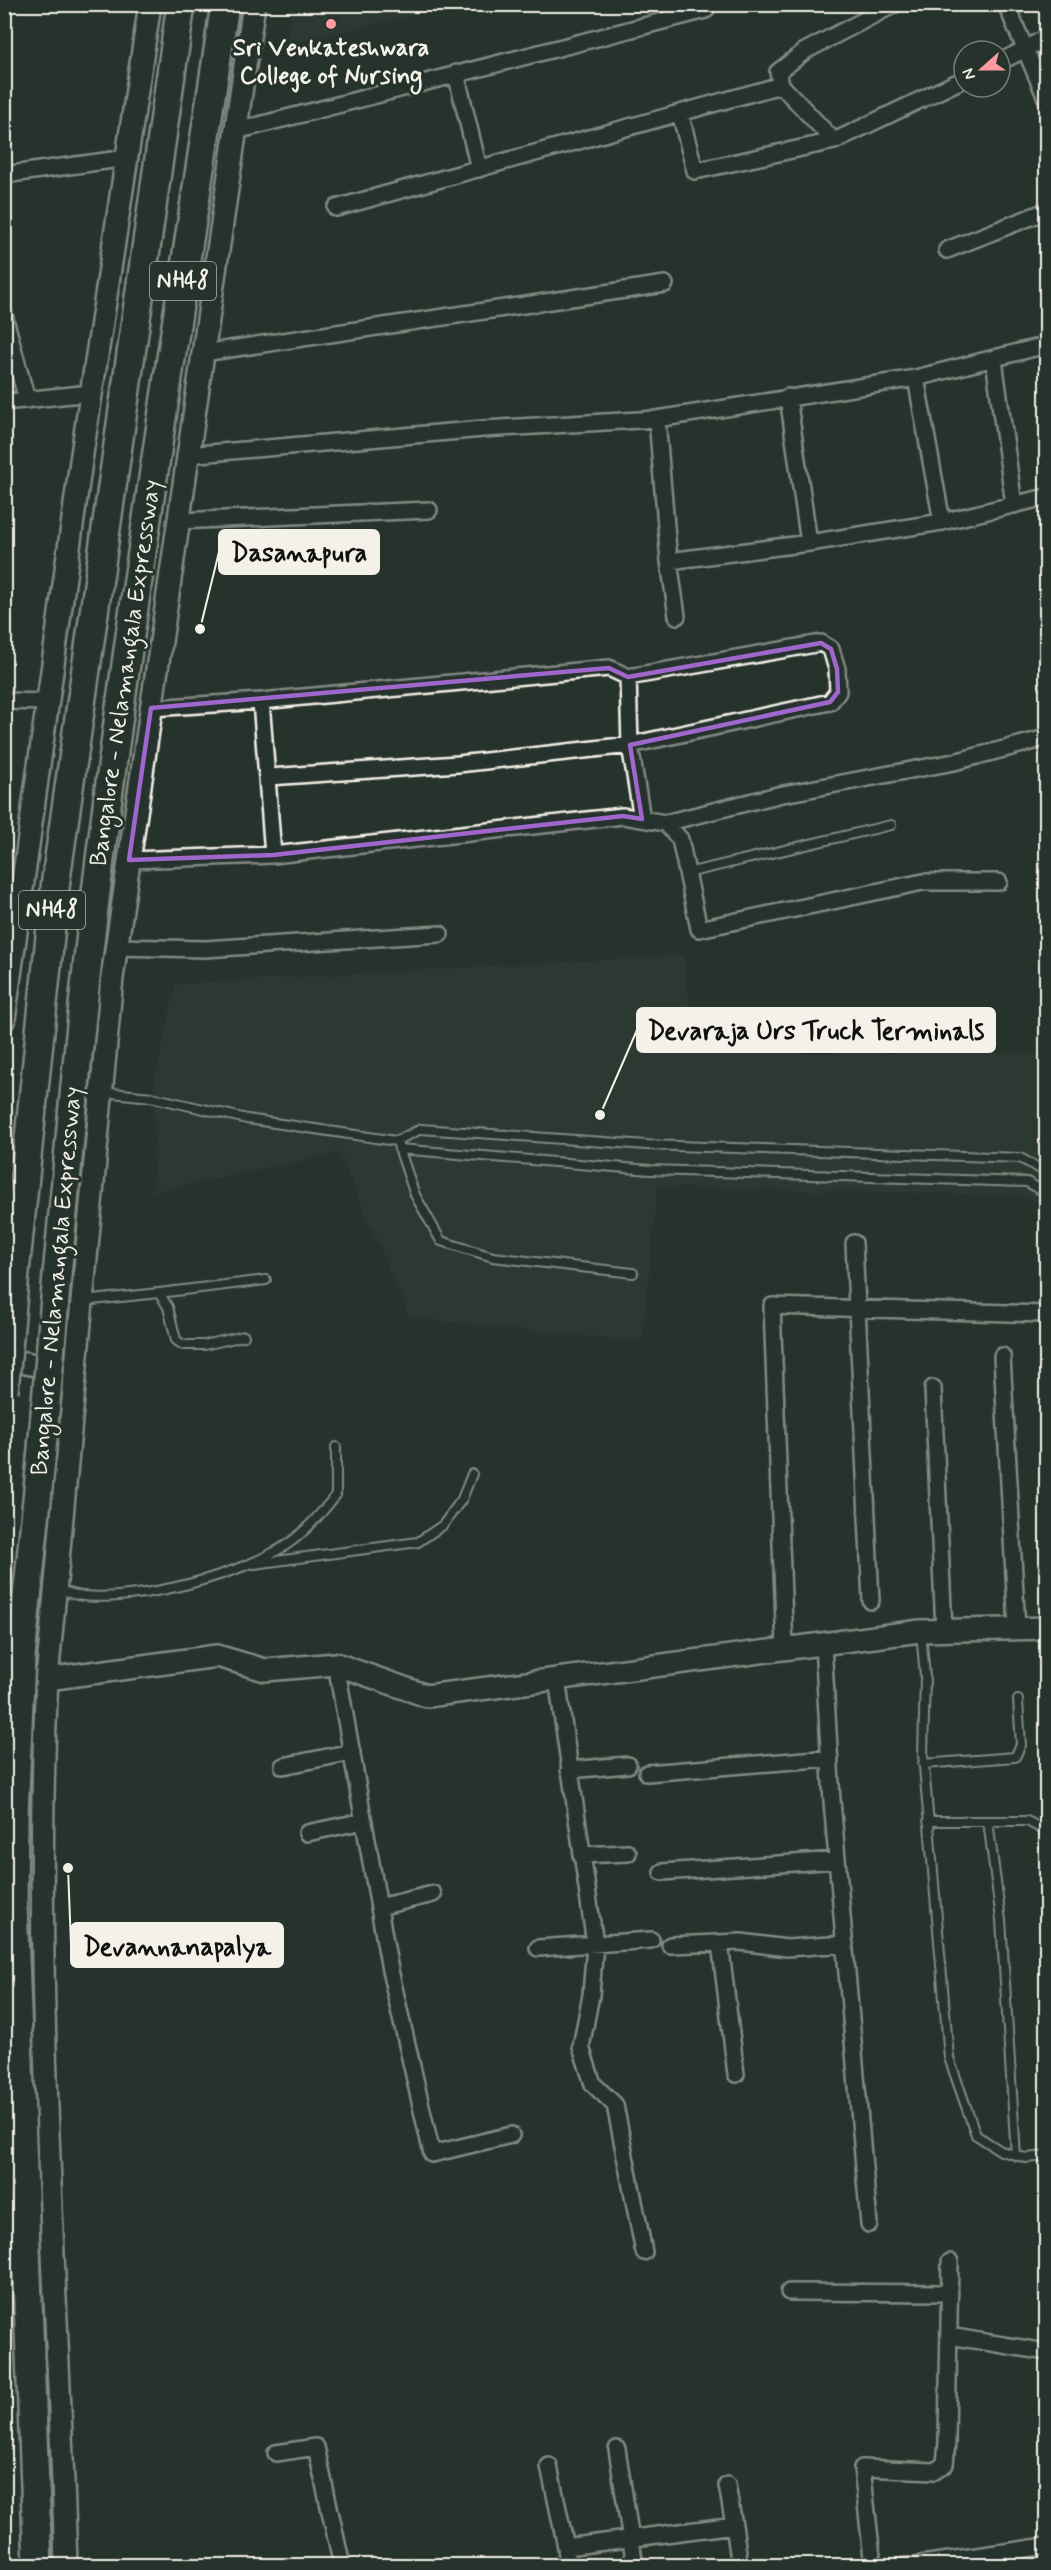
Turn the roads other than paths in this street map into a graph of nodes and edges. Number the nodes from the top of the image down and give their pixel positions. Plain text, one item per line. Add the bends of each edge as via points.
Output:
1 (150, 4) edge
2 (181, 4) edge
3 (225, 4) edge
4 (254, 4) edge
5 (895, 4) edge
6 (1006, 4) edge
7 (706, 10) dead end
8 (1047, 38) edge
9 (1026, 50) junction
10 (1012, 56) edge
11 (456, 74) junction
12 (781, 85) junction
13 (952, 85) edge
14 (1047, 98) edge
15 (680, 113) junction
16 (236, 131) junction
17 (834, 141) junction
18 (127, 158) junction
19 (479, 169) junction
20 (4, 175) edge
21 (336, 208) dead end
22 (1047, 211) edge
23 (946, 250) dead end
24 (664, 284) dead end
25 (4, 315) edge
26 (1047, 345) edge
27 (203, 353) junction
28 (994, 360) junction
29 (916, 378) junction
30 (91, 393) junction
31 (788, 397) junction
32 (27, 400) junction
33 (4, 402) edge
34 (657, 419) junction
35 (187, 455) junction
36 (1047, 497) edge
37 (1014, 505) junction
38 (429, 510) dead end
39 (178, 521) junction
40 (942, 522) junction
41 (809, 543) junction
42 (669, 561) junction
43 (677, 616) dead end
44 (628, 677) junction
45 (4, 701) edge
46 (261, 701) junction
47 (48, 702) junction
48 (151, 708) junction
49 (1047, 738) edge
50 (630, 745) junction
51 (269, 777) junction
52 (642, 819) junction
53 (665, 823) junction
54 (891, 825) dead end
55 (273, 855) junction
56 (129, 860) junction
57 (687, 873) junction
58 (999, 882) dead end
59 (11, 917) edge
60 (440, 934) dead end
61 (116, 947) junction
62 (6, 990) edge
63 (4, 1019) edge
64 (101, 1091) junction
65 (398, 1145) junction
66 (1047, 1173) edge
67 (1047, 1193) edge
68 (854, 1243) dead end
69 (633, 1274) dead end
70 (266, 1280) dead end
71 (159, 1293) junction
72 (81, 1301) junction
73 (856, 1309) junction
74 (1047, 1314) edge
75 (244, 1336) dead end
76 (1002, 1356) dead end
77 (4, 1359) edge
78 (75, 1372) junction
79 (933, 1388) dead end
80 (4, 1391) edge
81 (336, 1447) dead end
82 (472, 1474) dead end
83 (250, 1565) junction
84 (55, 1589) junction
85 (871, 1601) dead end
86 (1047, 1628) edge
87 (1017, 1629) junction
88 (944, 1630) junction
89 (920, 1631) junction
90 (823, 1644) junction
91 (785, 1649) junction
92 (336, 1664) junction
93 (4, 1676) edge
94 (557, 1679) junction
95 (46, 1680) junction
96 (1018, 1700) dead end
97 (351, 1752) junction
98 (830, 1758) junction
99 (924, 1764) junction
100 (628, 1765) dead end
101 (283, 1766) dead end
102 (569, 1770) junction
103 (647, 1773) dead end
104 (364, 1821) junction
105 (928, 1821) junction
106 (988, 1821) junction
107 (1046, 1829) edge
108 (307, 1833) dead end
109 (628, 1853) dead end
110 (580, 1855) junction
111 (837, 1860) junction
112 (1047, 1860) edge
113 (662, 1872) dead end
114 (433, 1894) dead end
115 (379, 1907) junction
116 (651, 1940) dead end
117 (720, 1943) junction
118 (595, 1944) junction
119 (844, 1944) junction
120 (670, 1945) dead end
121 (538, 1948) dead end
122 (736, 2074) dead end
123 (511, 2135) dead end
124 (1016, 2156) junction
125 (1047, 2156) edge
126 (869, 2224) dead end
127 (644, 2252) dead end
128 (950, 2262) dead end
129 (789, 2292) dead end
130 (950, 2293) junction
131 (949, 2336) junction
132 (1047, 2352) edge
133 (617, 2449) dead end
134 (276, 2453) dead end
135 (549, 2466) dead end
136 (727, 2485) dead end
137 (734, 2524) junction
138 (632, 2536) junction
139 (1047, 2546) edge
140 (566, 2547) junction
141 (1000, 2559) edge
142 (38, 2565) edge
143 (66, 2565) edge
144 (342, 2565) edge
145 (568, 2565) edge
146 (635, 2565) edge
147 (740, 2565) edge
148 (873, 2565) edge
149 (904, 2565) edge
150 (921, 2565) edge

1 - 18 street
2 - 80 highway, Bangalore - Nelamangala Expressway / NH48, bridge via 46,963
3 - 142 highway, Bangalore - Nelamangala Expressway / NH48, bridge via 141,558 89,944 21,1657 13,1905
4 - 16 street
5 - 12 street via 805,51 778,72
6 - 9 street
7 - 11 street
8 - 9 street
9 - 10 street
9 - 14 street
11 - 16 street
11 - 19 street
12 - 15 street
12 - 17 street
13 - 17 street
15 - 17 street via 695,171
15 - 19 street
16 - 27 street
18 - 20 street
18 - 30 street
19 - 21 street
22 - 23 street
24 - 27 street
25 - 32 street
26 - 28 street
27 - 35 street
28 - 29 street
28 - 37 street
29 - 31 street
29 - 40 street
30 - 32 street
30 - 47 street
31 - 34 street
31 - 41 street
32 - 33 street
34 - 35 street via 483,429
34 - 42 street
35 - 39 street
36 - 37 street
37 - 40 street
38 - 39 street
39 - 48 street
40 - 41 street
41 - 42 street
42 - 43 street
44 - 46 street via 609,668
44 - 50 street
44 - 50 street via 821,643 831,649 838,692 830,702
45 - 47 street
46 - 48 street
46 - 51 street
47 - 59 street
48 - 56 street
49 - 53 street via 954,762 778,795
50 - 51 street via 458,764
50 - 52 street
51 - 55 street
52 - 53 street
52 - 55 street via 623,816
53 - 57 street via 680,839
54 - 57 lane
55 - 56 street
56 - 61 street
57 - 58 street via 699,929 923,882
59 - 62 street
60 - 61 street via 205,949
61 - 64 street
62 - 63 street
64 - 65 lane via 151,1097 247,1119
64 - 72 street
65 - 66 lane via 421,1129 647,1145 1020,1158
65 - 67 lane via 650,1170 1027,1182
65 - 69 lane via 415,1195 441,1241 493,1257
68 - 73 street
70 - 71 lane
71 - 72 lane
71 - 75 lane via 168,1307 176,1340 183,1345 204,1345
72 - 78 street
73 - 74 street
73 - 85 street
73 - 91 street via 772,1306
76 - 87 street
77 - 78 street
78 - 84 street
79 - 88 street
81 - 83 lane via 336,1495 292,1541
82 - 83 lane via 462,1499 443,1525 418,1542
83 - 84 lane via 186,1584 121,1595 83,1596
84 - 95 street
86 - 87 street
87 - 88 street
88 - 89 street
89 - 90 street
89 - 99 lane via 925,1676
90 - 91 street
90 - 98 street
91 - 94 street
92 - 94 street via 427,1696
92 - 95 street via 265,1670 217,1656
92 - 97 street
93 - 95 street
94 - 102 street
95 - 143 street via 41,1796 46,2046
96 - 99 lane via 1021,1745 1015,1757
97 - 101 street
97 - 104 street
98 - 103 street
98 - 111 street
99 - 105 lane
100 - 102 street
102 - 110 street
104 - 108 street
104 - 115 street
105 - 106 lane
105 - 124 lane via 949,2058 976,2135 1000,2151
106 - 107 lane via 1027,1821
106 - 124 lane via 1001,1920
107 - 112 lane
109 - 110 street
110 - 118 street
111 - 113 street
111 - 119 street
114 - 115 street
115 - 123 street via 432,2154
116 - 118 street
117 - 119 street via 788,1948
117 - 120 street
117 - 122 street
118 - 121 street
118 - 127 street via 581,2047 593,2084 615,2105
119 - 126 street
124 - 125 lane
128 - 130 street
129 - 130 street
130 - 131 street
131 - 132 street
131 - 148 street via 945,2464 935,2471 862,2468
133 - 138 street
134 - 144 street via 316,2447
135 - 140 street
136 - 137 street
137 - 138 street
137 - 147 street
138 - 140 street
138 - 146 street
139 - 141 street
140 - 145 street
141 - 150 street
149 - 150 street

